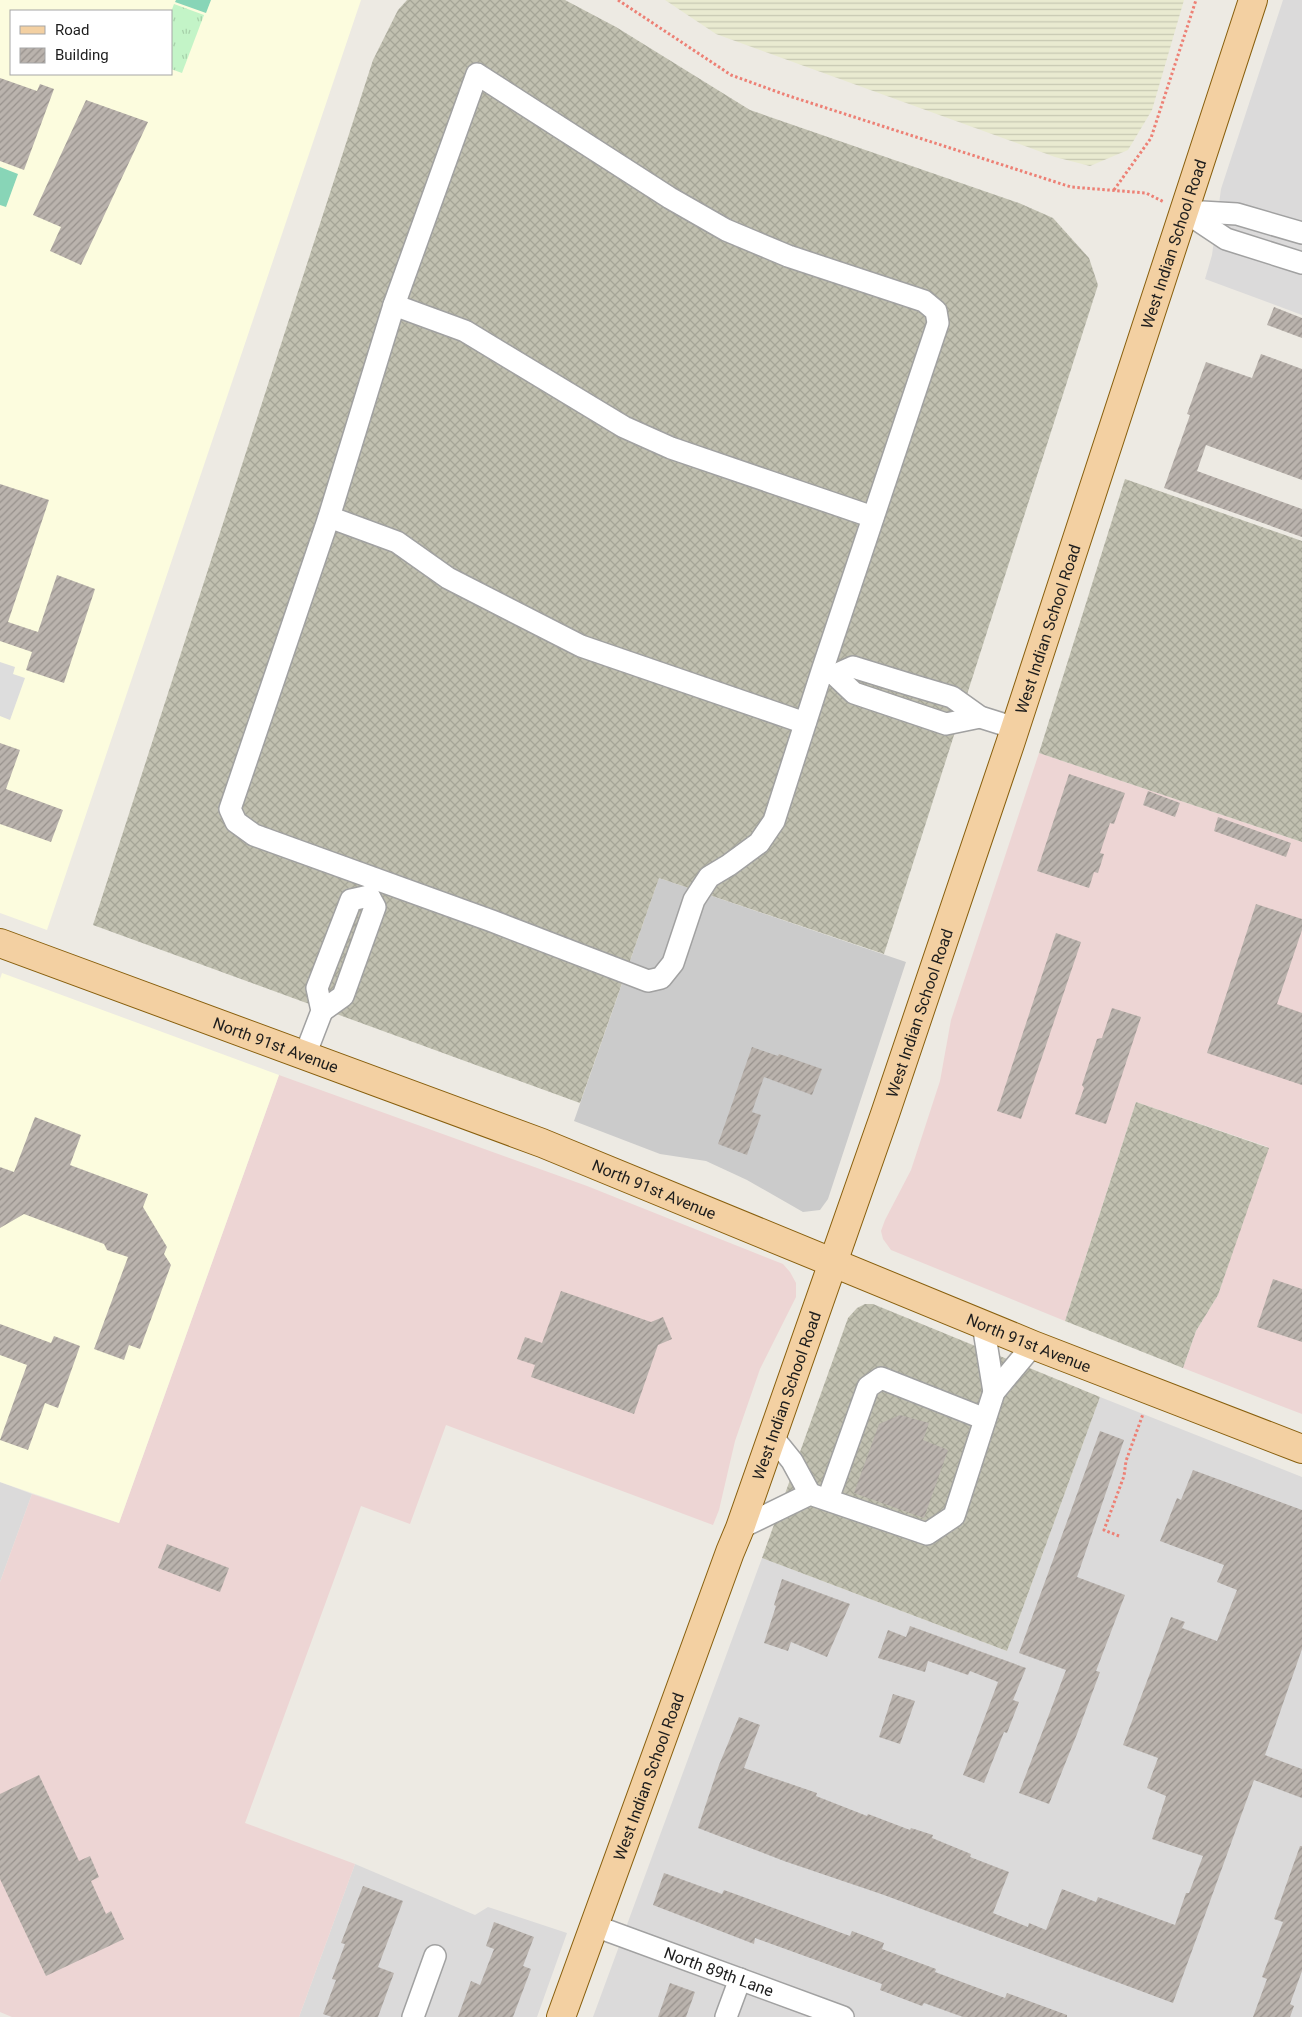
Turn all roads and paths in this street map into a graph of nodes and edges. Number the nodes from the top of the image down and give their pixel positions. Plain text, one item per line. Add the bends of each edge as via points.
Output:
1 (618, 0) edge
2 (1196, 0) edge
3 (1253, 0) edge
4 (1114, 191) junction
5 (1184, 211) junction
6 (1302, 233) edge
7 (1302, 263) edge
8 (394, 306) junction
9 (329, 517) junction
10 (873, 517) junction
11 (829, 673) junction
12 (908, 684) junction
13 (901, 709) junction
14 (980, 717) junction
15 (805, 723) junction
16 (1015, 728) junction
17 (373, 887) junction
18 (0, 943) edge
19 (305, 1055) junction
20 (833, 1261) junction
21 (983, 1324) junction
22 (1033, 1345) junction
23 (994, 1392) junction
24 (1143, 1414) dead end
25 (985, 1419) junction
26 (771, 1435) junction
27 (1302, 1450) edge
28 (819, 1497) junction
29 (740, 1528) junction
30 (1119, 1536) dead end
31 (595, 1926) junction
32 (435, 1956) dead end
33 (740, 1979) junction
34 (413, 2017) edge
35 (561, 2017) edge
36 (726, 2017) edge
37 (843, 2017) edge

1 - 4 path via 731,75 1071,187
2 - 4 path via 1151,138
3 - 5 main road, West Indian School Road
4 - 5 path via 1146,193
5 - 6 street via 1237,214
5 - 7 street via 1226,239
5 - 16 main road, West Indian School Road
8 - 9 street
8 - 10 street via 465,331 624,427 670,448
8 - 10 street via 477,74 670,198 726,230 788,256 924,301 936,311 938,323 934,338
9 - 15 street via 397,542 448,578 581,646
9 - 17 street via 230,810 236,822 254,835
10 - 11 street
11 - 12 street via 853,668
11 - 13 street via 854,693
11 - 15 street
12 - 13 street
12 - 14 street via 952,697
13 - 14 street via 946,724
14 - 16 street
15 - 17 street via 774,821 759,843 709,877 694,900 673,964 661,978 648,981
16 - 20 main road, West Indian School Road
17 - 19 street via 375,907 343,996 322,1011
18 - 19 main road, North 91st Avenue
19 - 20 main road, North 91st Avenue via 542,1143
20 - 21 main road, North 91st Avenue
20 - 26 main road, West Indian School Road
21 - 22 main road, North 91st Avenue
21 - 23 street
22 - 23 street
22 - 27 main road, North 91st Avenue
23 - 25 street
24 - 30 path via 1104,1530
25 - 28 street via 881,1378 868,1387
25 - 28 street via 954,1516 927,1534
26 - 28 street
26 - 29 main road, West Indian School Road
28 - 29 street
29 - 31 main road, West Indian School Road
31 - 33 street, North 89th Lane
31 - 35 main road, West Indian School Road
32 - 34 street
33 - 36 street
33 - 37 street, North 89th Lane

